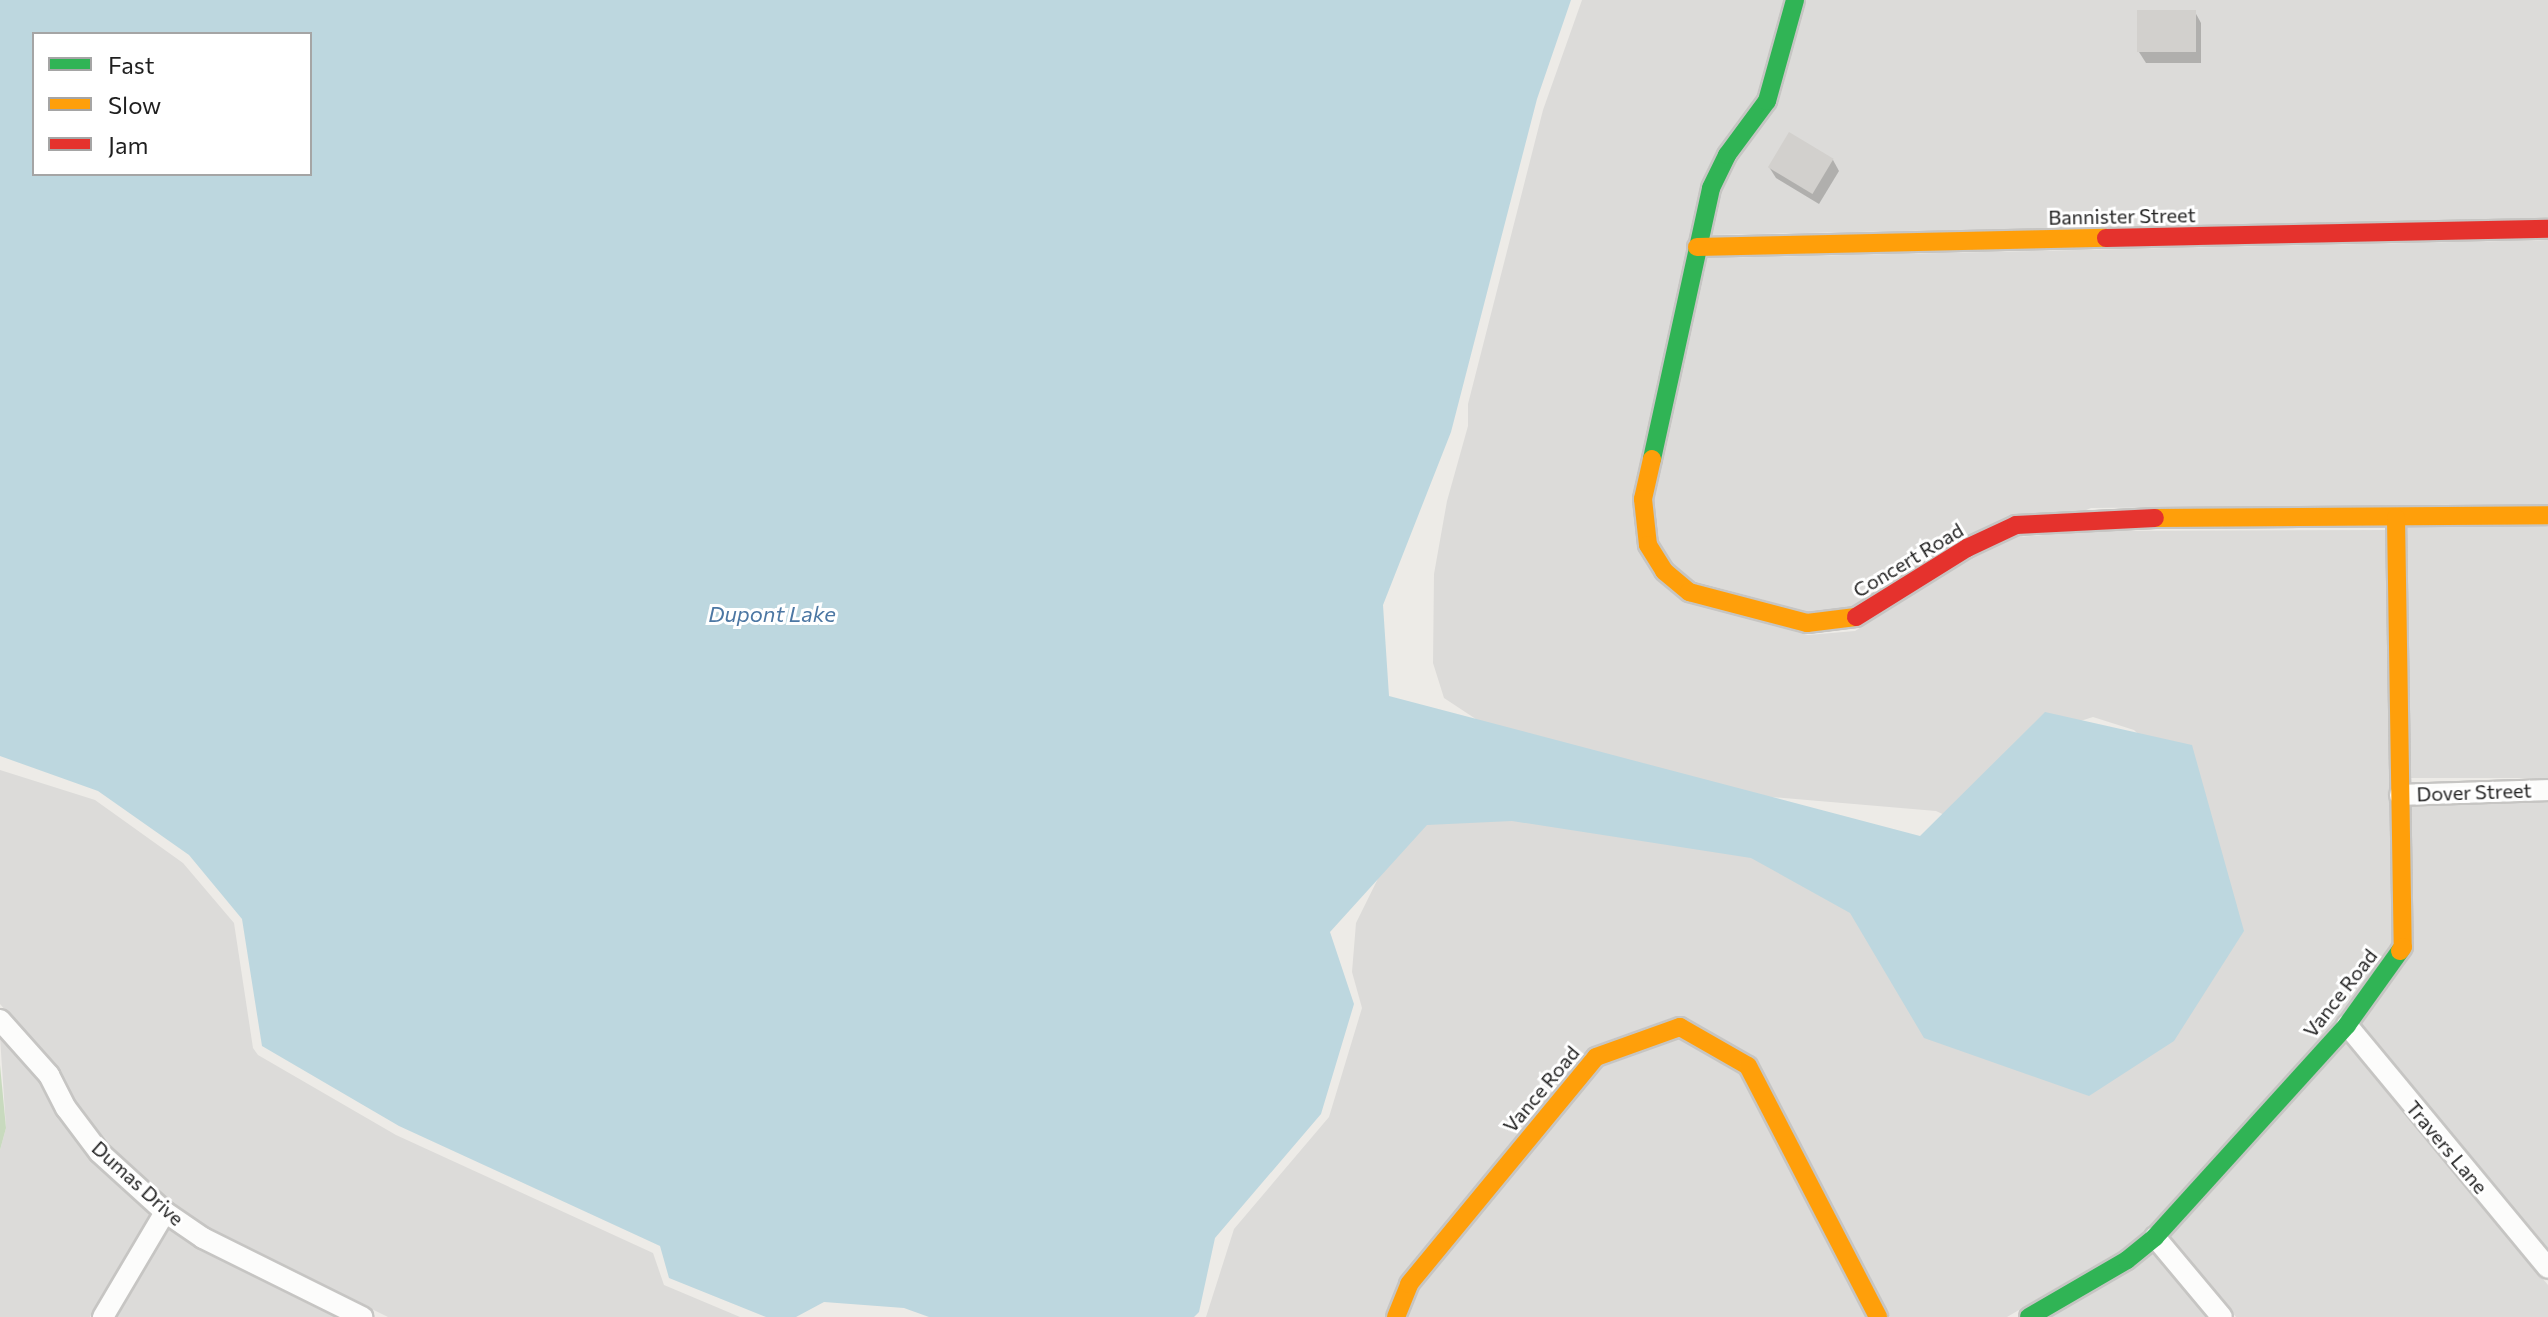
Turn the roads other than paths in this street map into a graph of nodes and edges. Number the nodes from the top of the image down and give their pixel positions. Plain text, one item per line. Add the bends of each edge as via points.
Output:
1 (1795, 0) edge
2 (2548, 229) edge
3 (1697, 247) junction
4 (2548, 515) edge
5 (2396, 518) junction
6 (2548, 790) edge
7 (2400, 795) junction
8 (0, 1020) edge
9 (2347, 1025) junction
10 (165, 1212) junction
11 (2155, 1237) junction
12 (2548, 1268) edge
13 (103, 1317) edge
14 (362, 1317) edge
15 (1396, 1317) edge
16 (1878, 1317) edge
17 (2029, 1317) edge
18 (2222, 1317) edge

1 - 3 street, Concert Road via 1767,101 1727,155 1711,188
2 - 3 street, Bannister Street
3 - 5 street, Concert Road via 1643,499 1648,545 1664,571 1689,592 1807,623 1854,619 1967,548 2016,525 2091,519
4 - 5 street, Concert Road
5 - 7 street, Vance Road
6 - 7 street, Dover Street
7 - 9 street, Vance Road via 2403,947
8 - 10 street, Dumas Drive via 49,1075 99,1152
9 - 11 street, Vance Road
9 - 12 street, Travers Lane
10 - 13 street
10 - 14 street, Dumas Drive via 203,1238
11 - 17 street, Vance Road via 2127,1260
11 - 18 street
15 - 16 street, Vance Road via 1409,1284 1596,1057 1680,1027 1748,1066

